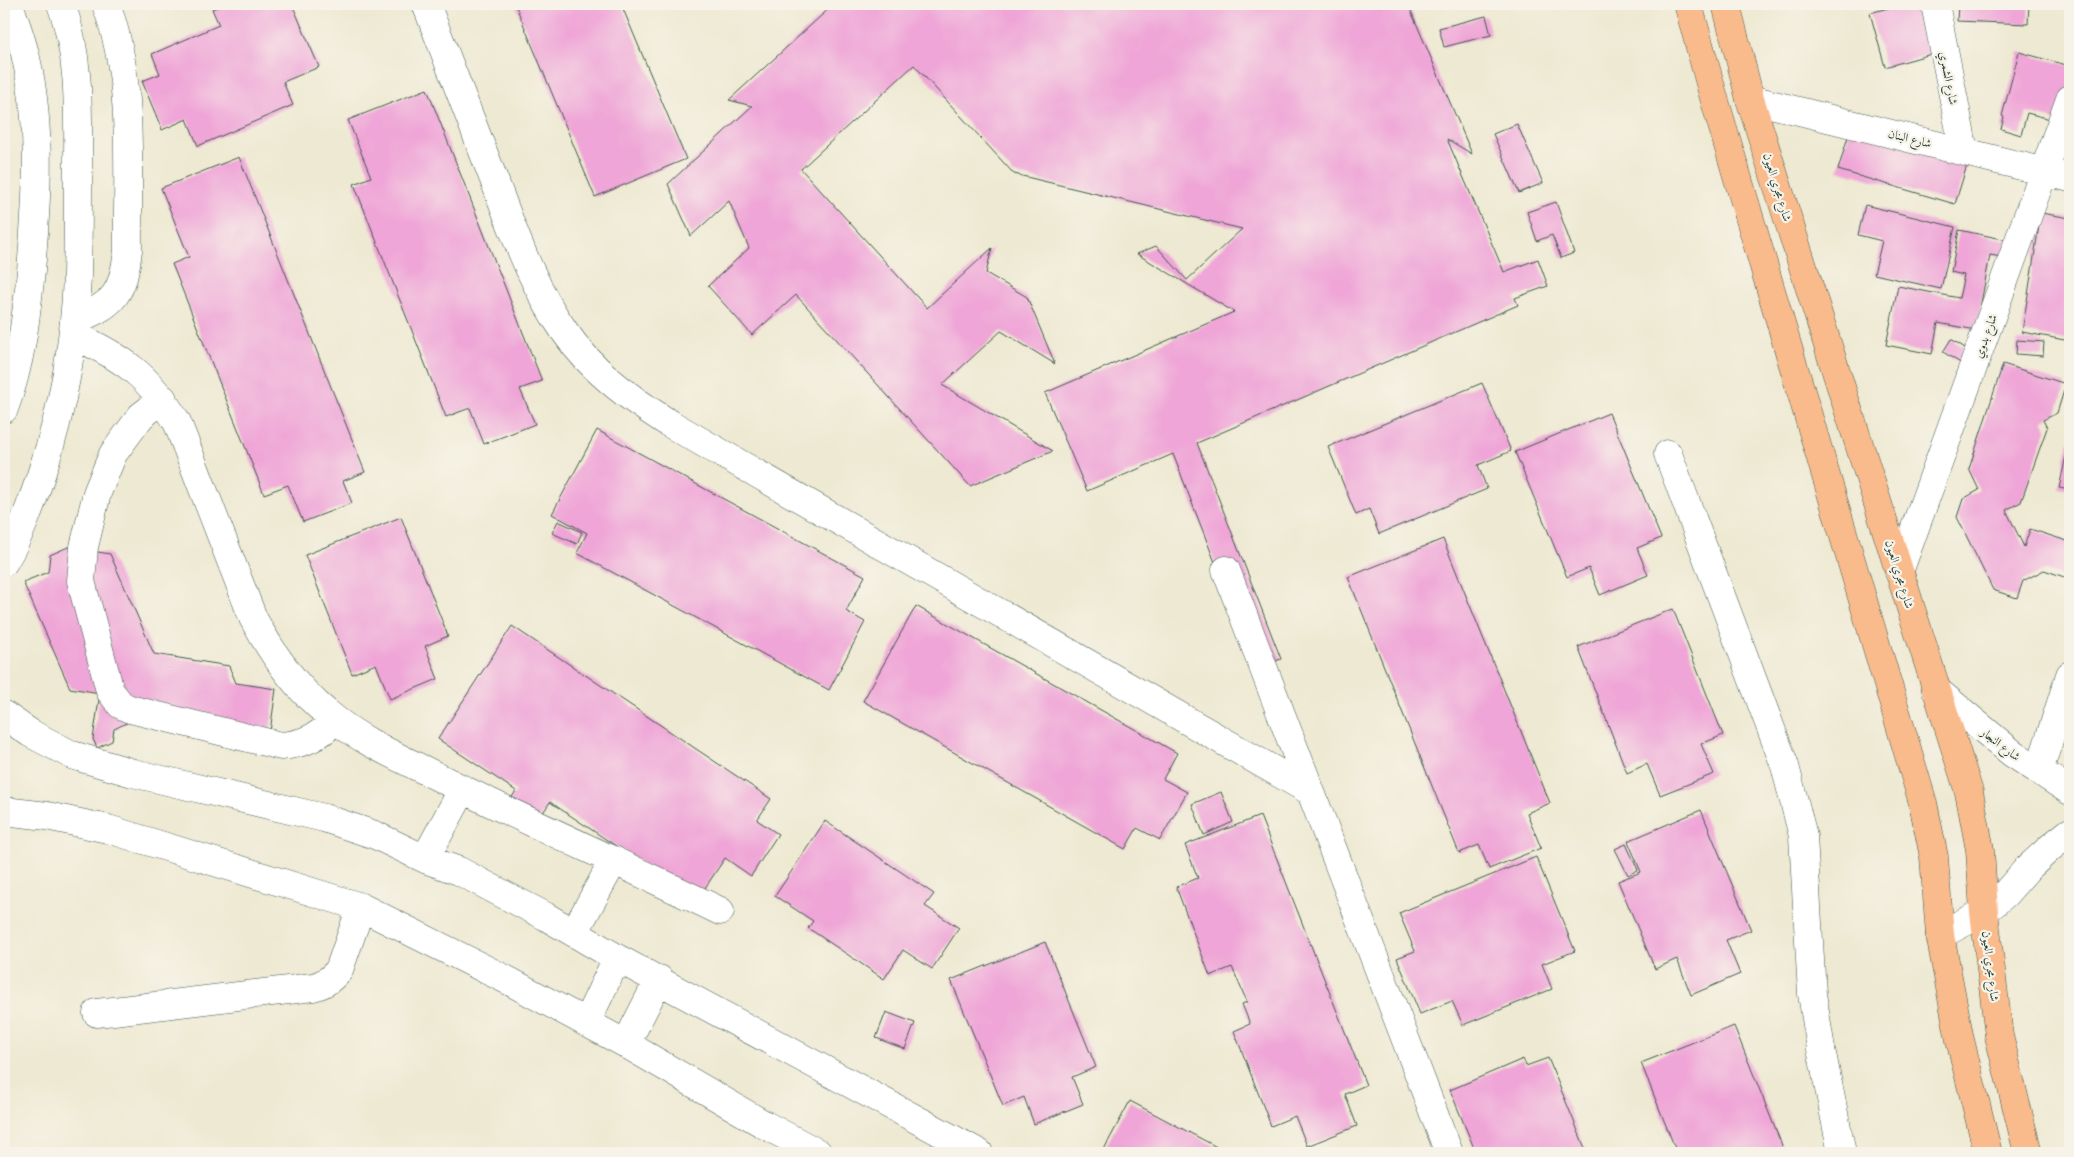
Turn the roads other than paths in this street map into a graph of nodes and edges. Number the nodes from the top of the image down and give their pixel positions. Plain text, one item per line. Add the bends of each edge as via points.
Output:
1 (9, 4) edge
2 (61, 4) edge
3 (426, 4) edge
4 (1688, 4) edge
5 (1726, 4) edge
6 (1935, 4) edge
7 (115, 6) edge
8 (1750, 99) junction
9 (2070, 99) edge
10 (1964, 151) junction
11 (2057, 175) edge
12 (74, 327) junction
13 (163, 399) junction
14 (4, 409) edge
15 (1668, 454) dead end
16 (4, 562) edge
17 (1226, 570) dead end
18 (1899, 572) junction
19 (2070, 675) edge
20 (1936, 690) junction
21 (4, 714) edge
22 (335, 720) junction
23 (2039, 771) junction
24 (463, 789) junction
25 (1310, 791) junction
26 (2070, 791) edge
27 (4, 811) edge
28 (2070, 832) edge
29 (425, 859) junction
30 (614, 860) junction
31 (360, 907) junction
32 (720, 911) dead end
33 (1984, 912) junction
34 (574, 933) junction
35 (1940, 935) junction
36 (617, 958) junction
37 (659, 980) junction
38 (97, 1013) dead end
39 (586, 1023) junction
40 (626, 1044) junction
41 (818, 1153) edge
42 (979, 1153) edge
43 (1449, 1153) edge
44 (1842, 1153) edge
45 (1988, 1153) edge
46 (2028, 1153) edge

1 - 14 street via 26,59 37,155 27,310 20,355
2 - 12 street via 77,84
3 - 25 street via 522,254 541,295 565,333 594,368 629,398 666,422
4 - 35 main road via 1924,803 1934,857
5 - 8 main road, شارع مجري العيون
6 - 10 street, شارع الشمري
7 - 12 street via 127,99 126,266 115,296
8 - 10 street, شارع البنان
8 - 18 main road, شارع مجري العيون
9 - 11 street, شارع بدوي
10 - 11 street, شارع البنان
11 - 18 street, شارع بدوي
12 - 13 street via 124,361
12 - 16 street via 64,390 50,447 28,512
13 - 22 street via 177,422 252,618 288,675
13 - 22 street via 141,416 113,454 84,547 81,581 110,691 121,705 130,709 281,746 316,737
15 - 44 street via 1796,802 1803,836 1812,994
17 - 25 street
18 - 20 main road, شارع مجري العيون
19 - 23 street
20 - 23 street, شارع النجار via 1986,733
20 - 33 main road, شارع مجري العيون via 1969,792 1980,850
21 - 29 street via 30,733 72,755 133,773 324,818 375,835
22 - 24 street via 358,736
23 - 26 street, شارع النجار
24 - 29 street
24 - 30 street
25 - 43 street
27 - 31 street via 108,829
28 - 33 street
29 - 34 street via 459,871
30 - 32 street
30 - 34 street
31 - 38 street via 339,970 324,984
31 - 39 street
33 - 35 street
33 - 46 main road, شارع مجري العيون via 1999,1036
34 - 36 street
35 - 45 main road via 1960,1040
36 - 37 street
36 - 39 street
37 - 40 street
37 - 42 street
39 - 40 street
40 - 41 street

